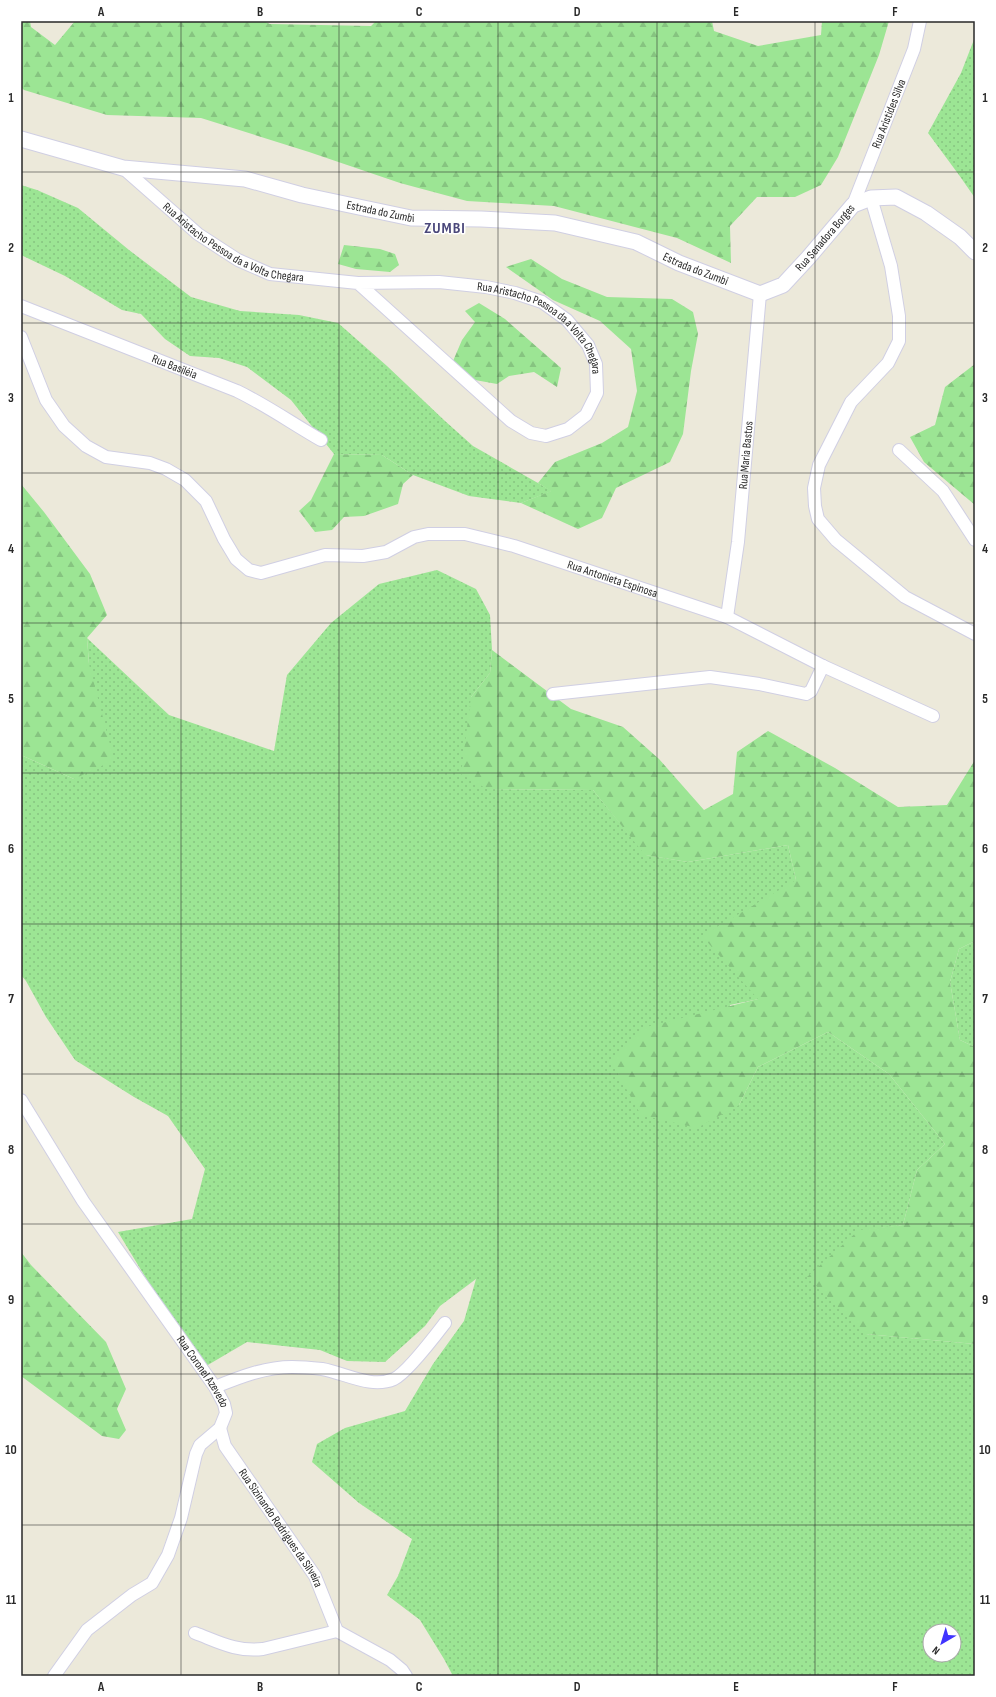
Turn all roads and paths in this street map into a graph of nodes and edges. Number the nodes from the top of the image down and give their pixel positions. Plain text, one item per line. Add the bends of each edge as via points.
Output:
1 (920, 21) edge
2 (21, 139) edge
3 (123, 168) junction
4 (871, 198) junction
5 (853, 205) junction
6 (975, 252) edge
7 (358, 283) junction
8 (760, 294) junction
9 (21, 306) edge
10 (21, 337) edge
11 (321, 440) dead end
12 (899, 450) dead end
13 (975, 540) edge
14 (727, 617) junction
15 (975, 634) edge
16 (824, 666) junction
17 (553, 694) dead end
18 (933, 716) dead end
19 (21, 1100) edge
20 (446, 1323) dead end
21 (215, 1387) junction
22 (220, 1428) junction
23 (337, 1631) junction
24 (195, 1633) dead end
25 (54, 1676) edge
26 (406, 1676) edge

1 - 5 street, Rua Aristides Silva via 912,55
2 - 3 street, Estrada do Zumbi
3 - 7 street, Rua Aristacho Pessoa da a Volta Chegara via 198,234 238,260 270,274
3 - 8 street, Estrada do Zumbi via 246,179 412,218 555,223 636,242
4 - 5 street, Rua Senadora Borges
4 - 6 street, Rua Senadora Borges via 896,197 926,213 960,237
4 - 15 street via 891,266 899,316 899,341 888,363 851,402 819,465 814,488 818,519 836,540 905,597
5 - 8 street, Rua Senadora Borges via 782,285
7 - 7 street, Rua Aristacho Pessoa da a Volta Chegara via 511,421 531,433 546,436 568,429 586,415 597,393 596,364 588,345 567,320 542,302 515,293 478,286 439,282
8 - 14 street, Rua Maria Bastos via 738,542
9 - 11 street, Rua Basiléia via 237,390
10 - 14 street, Rua Antonieta Espinosa via 46,400 64,426 86,446 106,457 150,463 185,480 206,501 236,559 250,570 261,573 278,570 325,555 362,556 386,552 414,537 428,534 464,534 514,546
12 - 13 street via 942,491
14 - 16 street, Rua Antonieta Espinosa
16 - 17 street via 811,691 806,694 710,677
16 - 18 street, Rua Antonieta Espinosa
19 - 21 street, Rua Coronel Azevedo via 83,1201
20 - 21 street via 404,1371 384,1382 370,1382 323,1369 291,1367 263,1370
21 - 22 street, Rua Coronel Azevedo via 226,1413
22 - 23 street, Rua Sizinando Rodrigues da Silveira via 225,1446 315,1576
22 - 25 street, Rua Coronel Azevedo via 200,1445 196,1454 181,1518 168,1555 152,1583 132,1595 88,1630
23 - 24 street via 263,1650 240,1650
23 - 26 street via 390,1660

